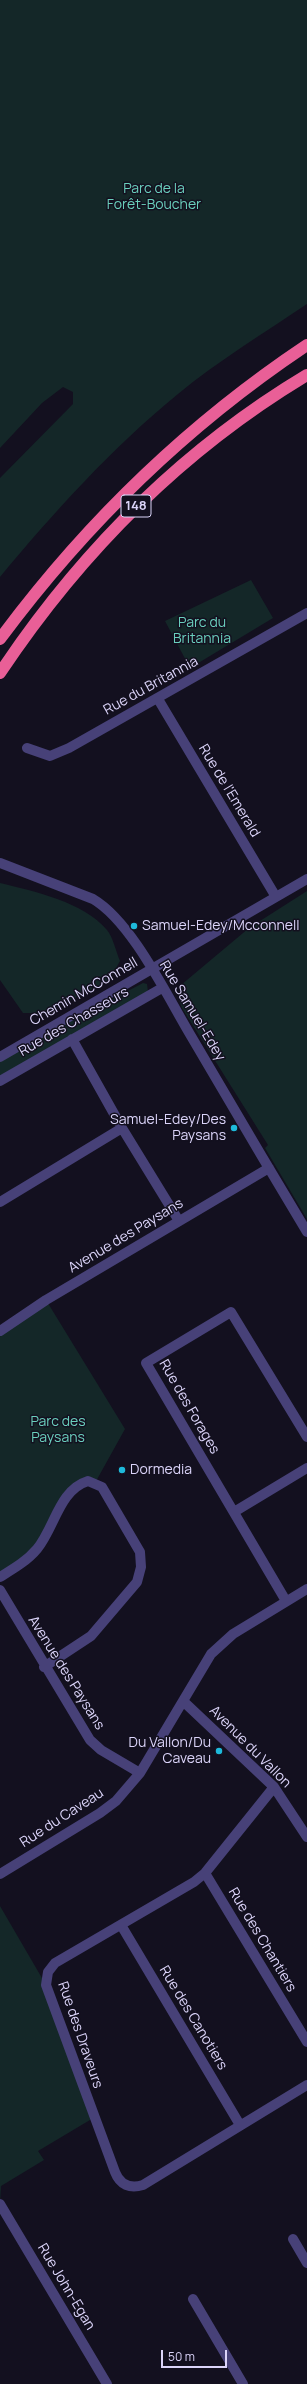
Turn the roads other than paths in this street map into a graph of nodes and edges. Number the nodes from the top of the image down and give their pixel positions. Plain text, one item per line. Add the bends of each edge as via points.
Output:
1 (307, 345) edge
2 (307, 375) edge
3 (307, 613) edge
4 (0, 639) edge
5 (0, 673) edge
6 (158, 699) junction
7 (27, 748) dead end
8 (0, 863) edge
9 (307, 879) edge
10 (276, 897) junction
11 (151, 969) junction
12 (162, 988) junction
13 (72, 1040) junction
14 (0, 1057) edge
15 (0, 1081) edge
16 (122, 1128) junction
17 (269, 1168) junction
18 (0, 1202) edge
19 (179, 1221) junction
20 (307, 1232) edge
21 (0, 1331) edge
22 (307, 1437) edge
23 (307, 1468) edge
24 (234, 1512) junction
25 (0, 1577) edge
26 (307, 1589) edge
27 (0, 1590) edge
28 (286, 1601) junction
29 (44, 1666) junction
30 (183, 1701) junction
31 (140, 1773) junction
32 (274, 1787) junction
33 (307, 1837) edge
34 (205, 1873) junction
35 (0, 1874) edge
36 (121, 1925) junction
37 (307, 2042) edge
38 (307, 2085) edge
39 (240, 2125) junction
40 (0, 2204) edge
41 (294, 2239) dead end
42 (307, 2262) edge
43 (193, 2299) dead end
44 (107, 2384) edge
45 (243, 2384) edge

1 - 4 highway, 148 via 213,413 137,480 62,561
2 - 5 highway, 148 via 222,432 151,492 76,571
3 - 6 street, Rue du Britannia
6 - 7 street, Rue du Britannia via 50,756
6 - 10 street, Rue de l'Emerald
8 - 11 street, Rue Samuel-Edey via 80,893 103,905 120,922
9 - 10 street, Chemin McConnell
10 - 11 street, Chemin McConnell
11 - 12 street, Rue Samuel-Edey
11 - 14 street, Chemin McConnell
12 - 13 street, Rue des Chasseurs
12 - 17 street, Rue Samuel-Edey
13 - 15 street, Rue des Chasseurs
13 - 16 street
16 - 18 street
16 - 19 street
17 - 19 street, Avenue des Paysans
17 - 20 street, Rue Samuel-Edey
19 - 21 street, Avenue des Paysans via 46,1300
22 - 24 street, Rue des Forages via 232,1312 146,1363
23 - 24 street
24 - 28 street, Rue des Forages
25 - 29 street via 26,1560 37,1549 69,1492 78,1484 88,1481 102,1487 140,1552 141,1567 137,1582 96,1630 76,1648
26 - 28 street, Rue du Caveau
27 - 29 street, Avenue des Paysans
28 - 30 street, Rue du Caveau via 244,1626 222,1644 203,1666
29 - 31 street, Avenue des Paysans via 90,1740 101,1750
30 - 31 street, Rue du Caveau
30 - 32 street, Avenue du Vallon
31 - 35 street, Rue du Caveau via 116,1801 100,1813
32 - 33 street, Avenue du Vallon
32 - 34 street, Rue des Draveurs
34 - 36 street, Rue des Draveurs
34 - 37 street, Rue des Chantiers
36 - 39 street, Rue des Canotiers
36 - 39 street, Rue des Draveurs via 55,1963 48,1972 46,1985 117,2177 131,2187 143,2185
38 - 39 street, Rue des Draveurs
40 - 44 street, Rue John-Egan
41 - 42 street
43 - 45 street

